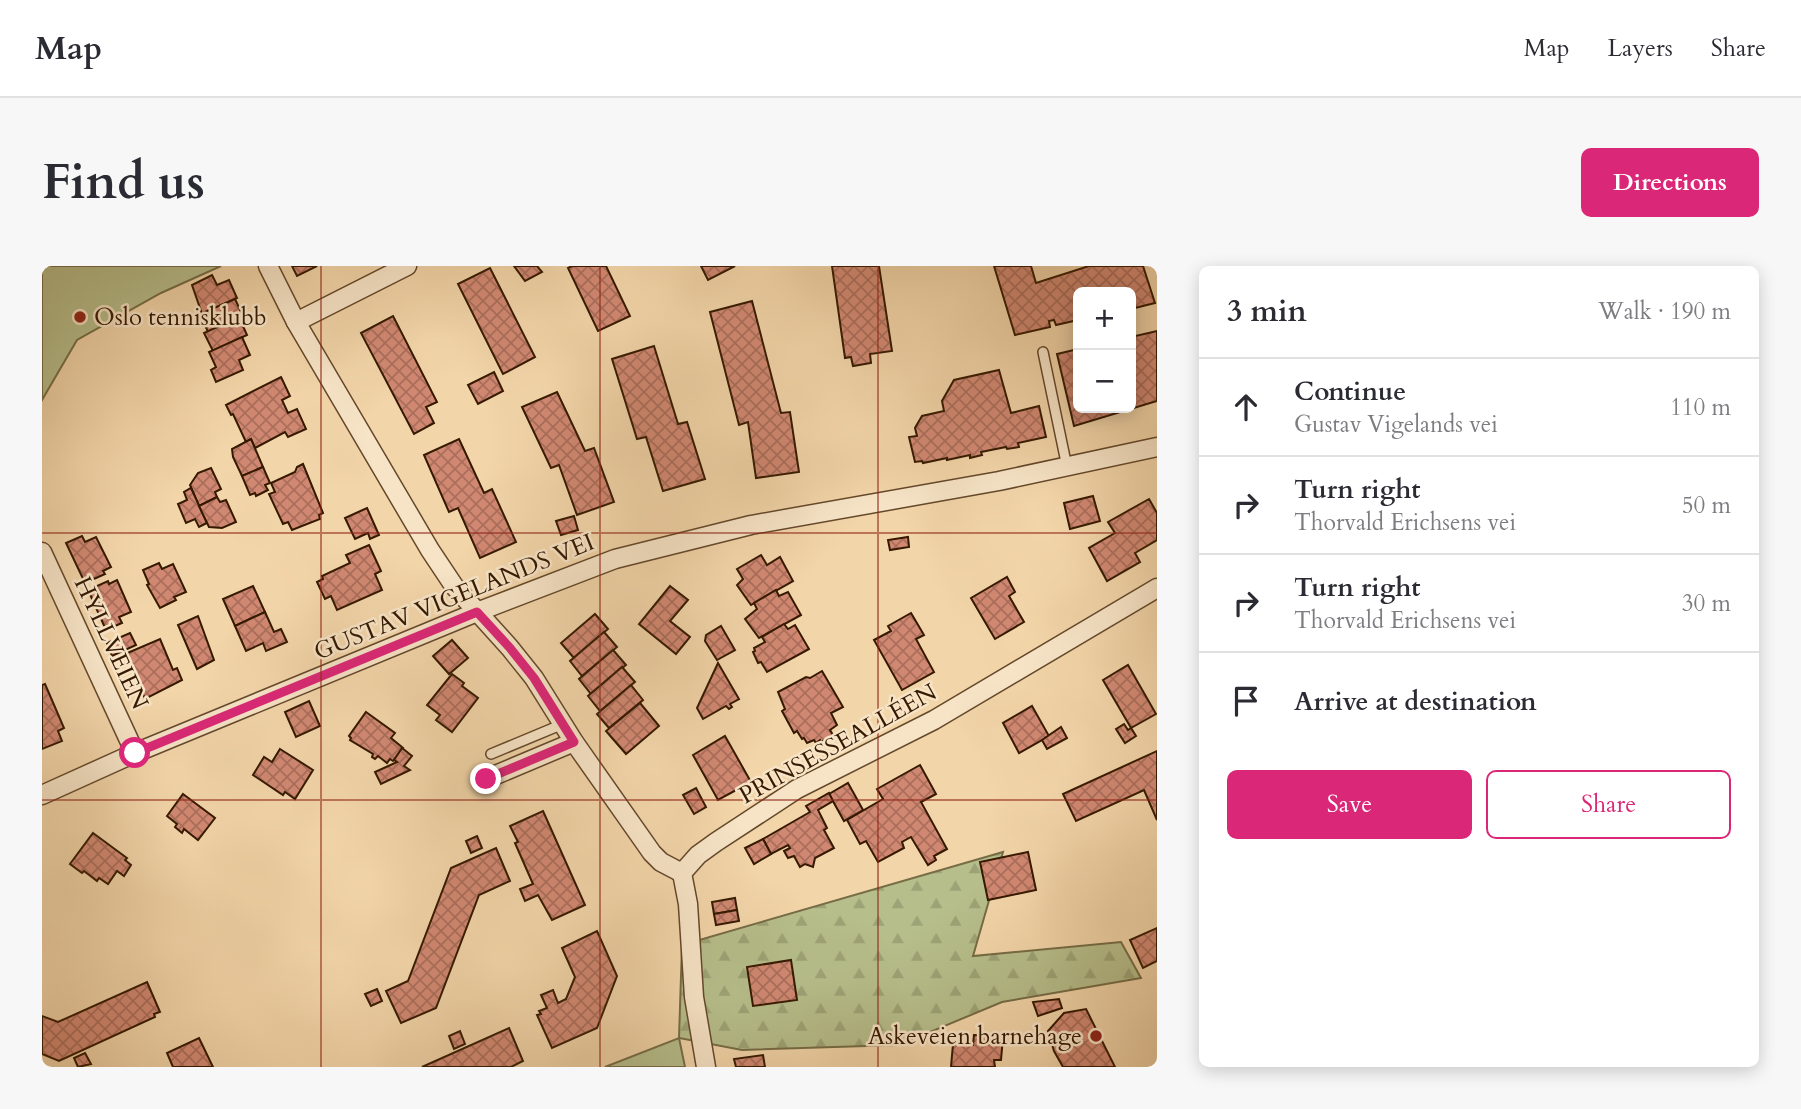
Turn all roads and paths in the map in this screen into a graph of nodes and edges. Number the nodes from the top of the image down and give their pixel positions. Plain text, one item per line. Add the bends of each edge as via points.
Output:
1 (268, 266) edge
2 (407, 266) edge
3 (296, 322) junction
4 (1043, 352) dead end
5 (1154, 445) edge
6 (1067, 467) junction
7 (42, 552) edge
8 (1157, 588) edge
9 (477, 612) junction
10 (563, 724) junction
11 (574, 742) junction
12 (135, 753) junction
13 (491, 754) dead end
14 (486, 779) dead end
15 (42, 795) edge
16 (682, 873) junction
17 (706, 1067) edge

1 - 3 street
2 - 3 street
3 - 9 street via 430,550
4 - 6 lane
5 - 6 street, GUSTAV VIGELANDS VEI
6 - 9 street, GUSTAV VIGELANDS VEI via 666,544
7 - 12 street, HYLLVEIEN
8 - 16 street, PRINSESSEALLÉEN via 934,720 797,789 698,855
9 - 10 street via 526,668
9 - 12 street, GUSTAV VIGELANDS VEI
10 - 11 street
10 - 13 lane
11 - 14 street
11 - 16 street via 652,853
12 - 15 street, GUSTAV VIGELANDS VEI
16 - 17 street

